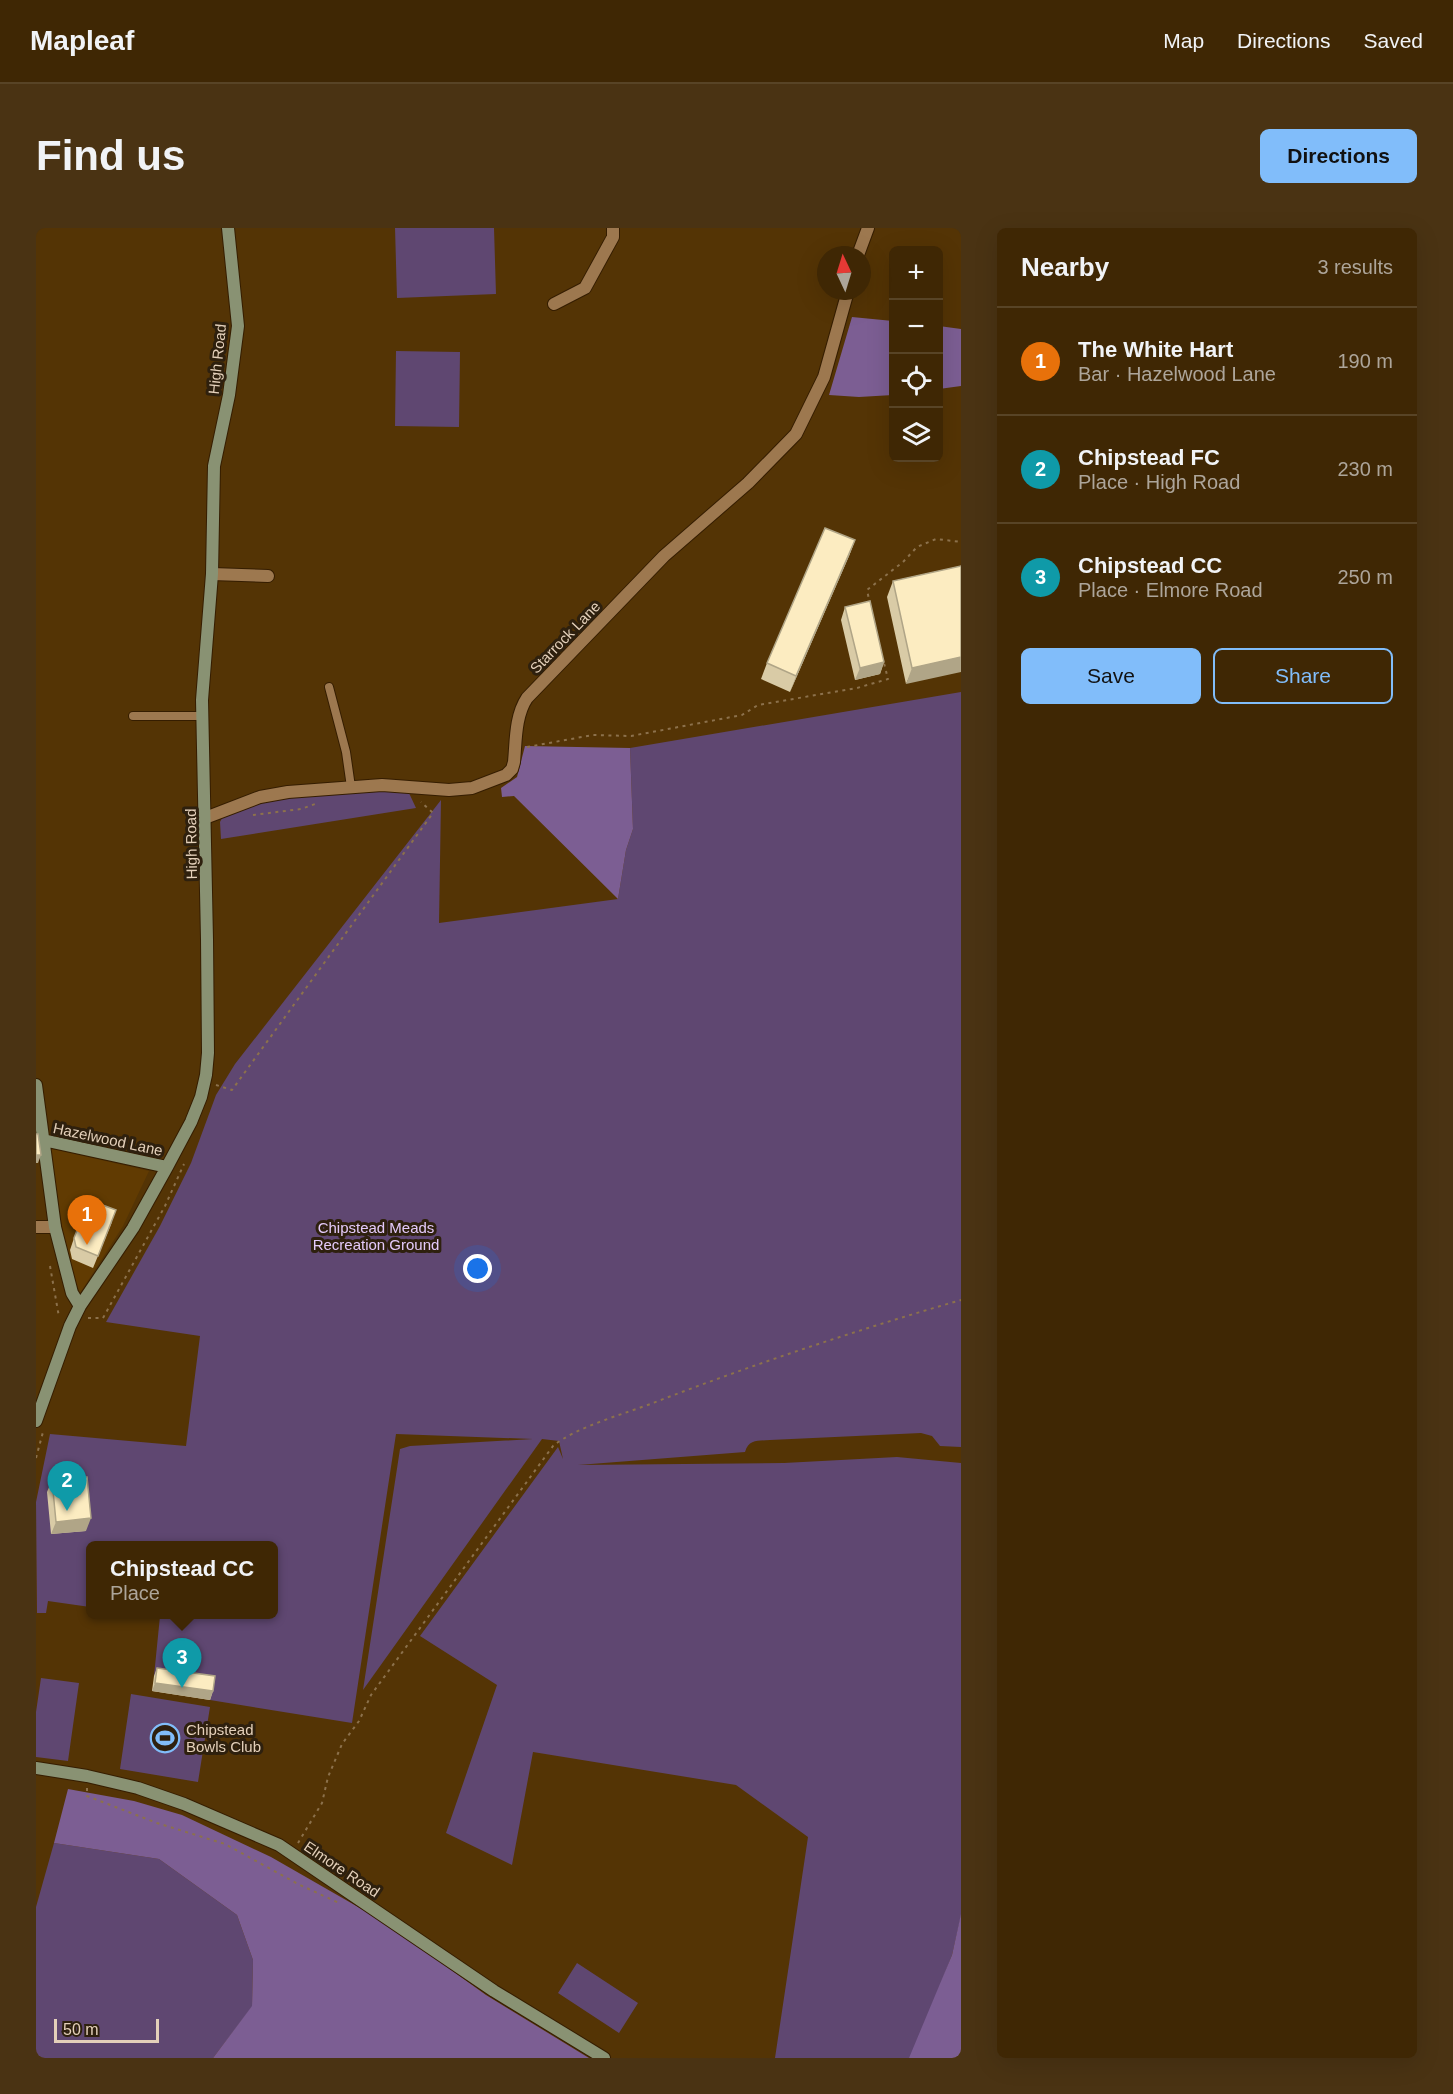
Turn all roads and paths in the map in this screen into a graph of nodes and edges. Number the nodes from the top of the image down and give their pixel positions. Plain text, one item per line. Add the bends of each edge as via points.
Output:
1 (228, 228) edge
2 (613, 228) edge
3 (868, 228) edge
4 (861, 246) edge
5 (845, 300) edge
6 (554, 304) dead end
7 (961, 542) edge
8 (212, 574) junction
9 (268, 576) dead end
10 (872, 612) edge
11 (882, 655) edge
12 (329, 687) dead end
13 (133, 716) dead end
14 (203, 716) junction
15 (516, 749) junction
16 (351, 787) junction
17 (417, 788) junction
18 (323, 801) dead end
19 (248, 815) dead end
20 (205, 818) junction
21 (214, 1080) dead end
22 (36, 1085) edge
23 (39, 1122) edge
24 (43, 1140) junction
25 (187, 1158) dead end
26 (167, 1167) junction
27 (36, 1227) edge
28 (55, 1227) junction
29 (50, 1263) dead end
30 (961, 1300) edge
31 (80, 1306) junction
32 (70, 1326) junction
33 (36, 1421) edge
34 (36, 1768) edge
35 (87, 1776) junction
36 (292, 1853) junction
37 (344, 1905) dead end
38 (604, 2058) edge

1 - 8 street, High Road via 238,326 214,466
2 - 6 street via 613,237 585,288
3 - 4 street
5 - 15 street, Starrock Lane via 824,377 796,434 748,483 664,556 527,698 519,715
7 - 10 path via 936,540 917,547 867,590
8 - 9 street
8 - 14 street, High Road
11 - 15 path via 888,679 857,688 758,705 742,715 631,736 593,735
12 - 16 lane
13 - 14 lane
14 - 20 street, High Road
15 - 17 street, Starrock Lane via 512,769 506,775 472,788
16 - 17 street, Starrock Lane
16 - 20 street, Starrock Lane via 270,795
17 - 21 path via 416,796 433,813 232,1090 216,1085
18 - 19 path via 301,809
20 - 26 street, High Road via 206,1075 191,1122
22 - 23 street, Hazelwood Lane
23 - 24 street, Hazelwood Lane
24 - 26 street, Hazelwood Lane
24 - 28 street, Hazelwood Lane
25 - 32 path via 103,1318 80,1317 74,1328
26 - 31 street, High Road via 133,1228
27 - 28 street
28 - 31 street, Hazelwood Lane via 72,1293
29 - 32 path via 60,1322
30 - 36 path via 731,1373 593,1425 552,1446 370,1695 359,1721 342,1744 318,1812
31 - 32 street, High Road
32 - 33 street, High Road
34 - 35 street, Elmore Road
35 - 36 street, Elmore Road via 184,1804
35 - 37 path via 87,1796 225,1844
36 - 38 street, Elmore Road via 494,1991

